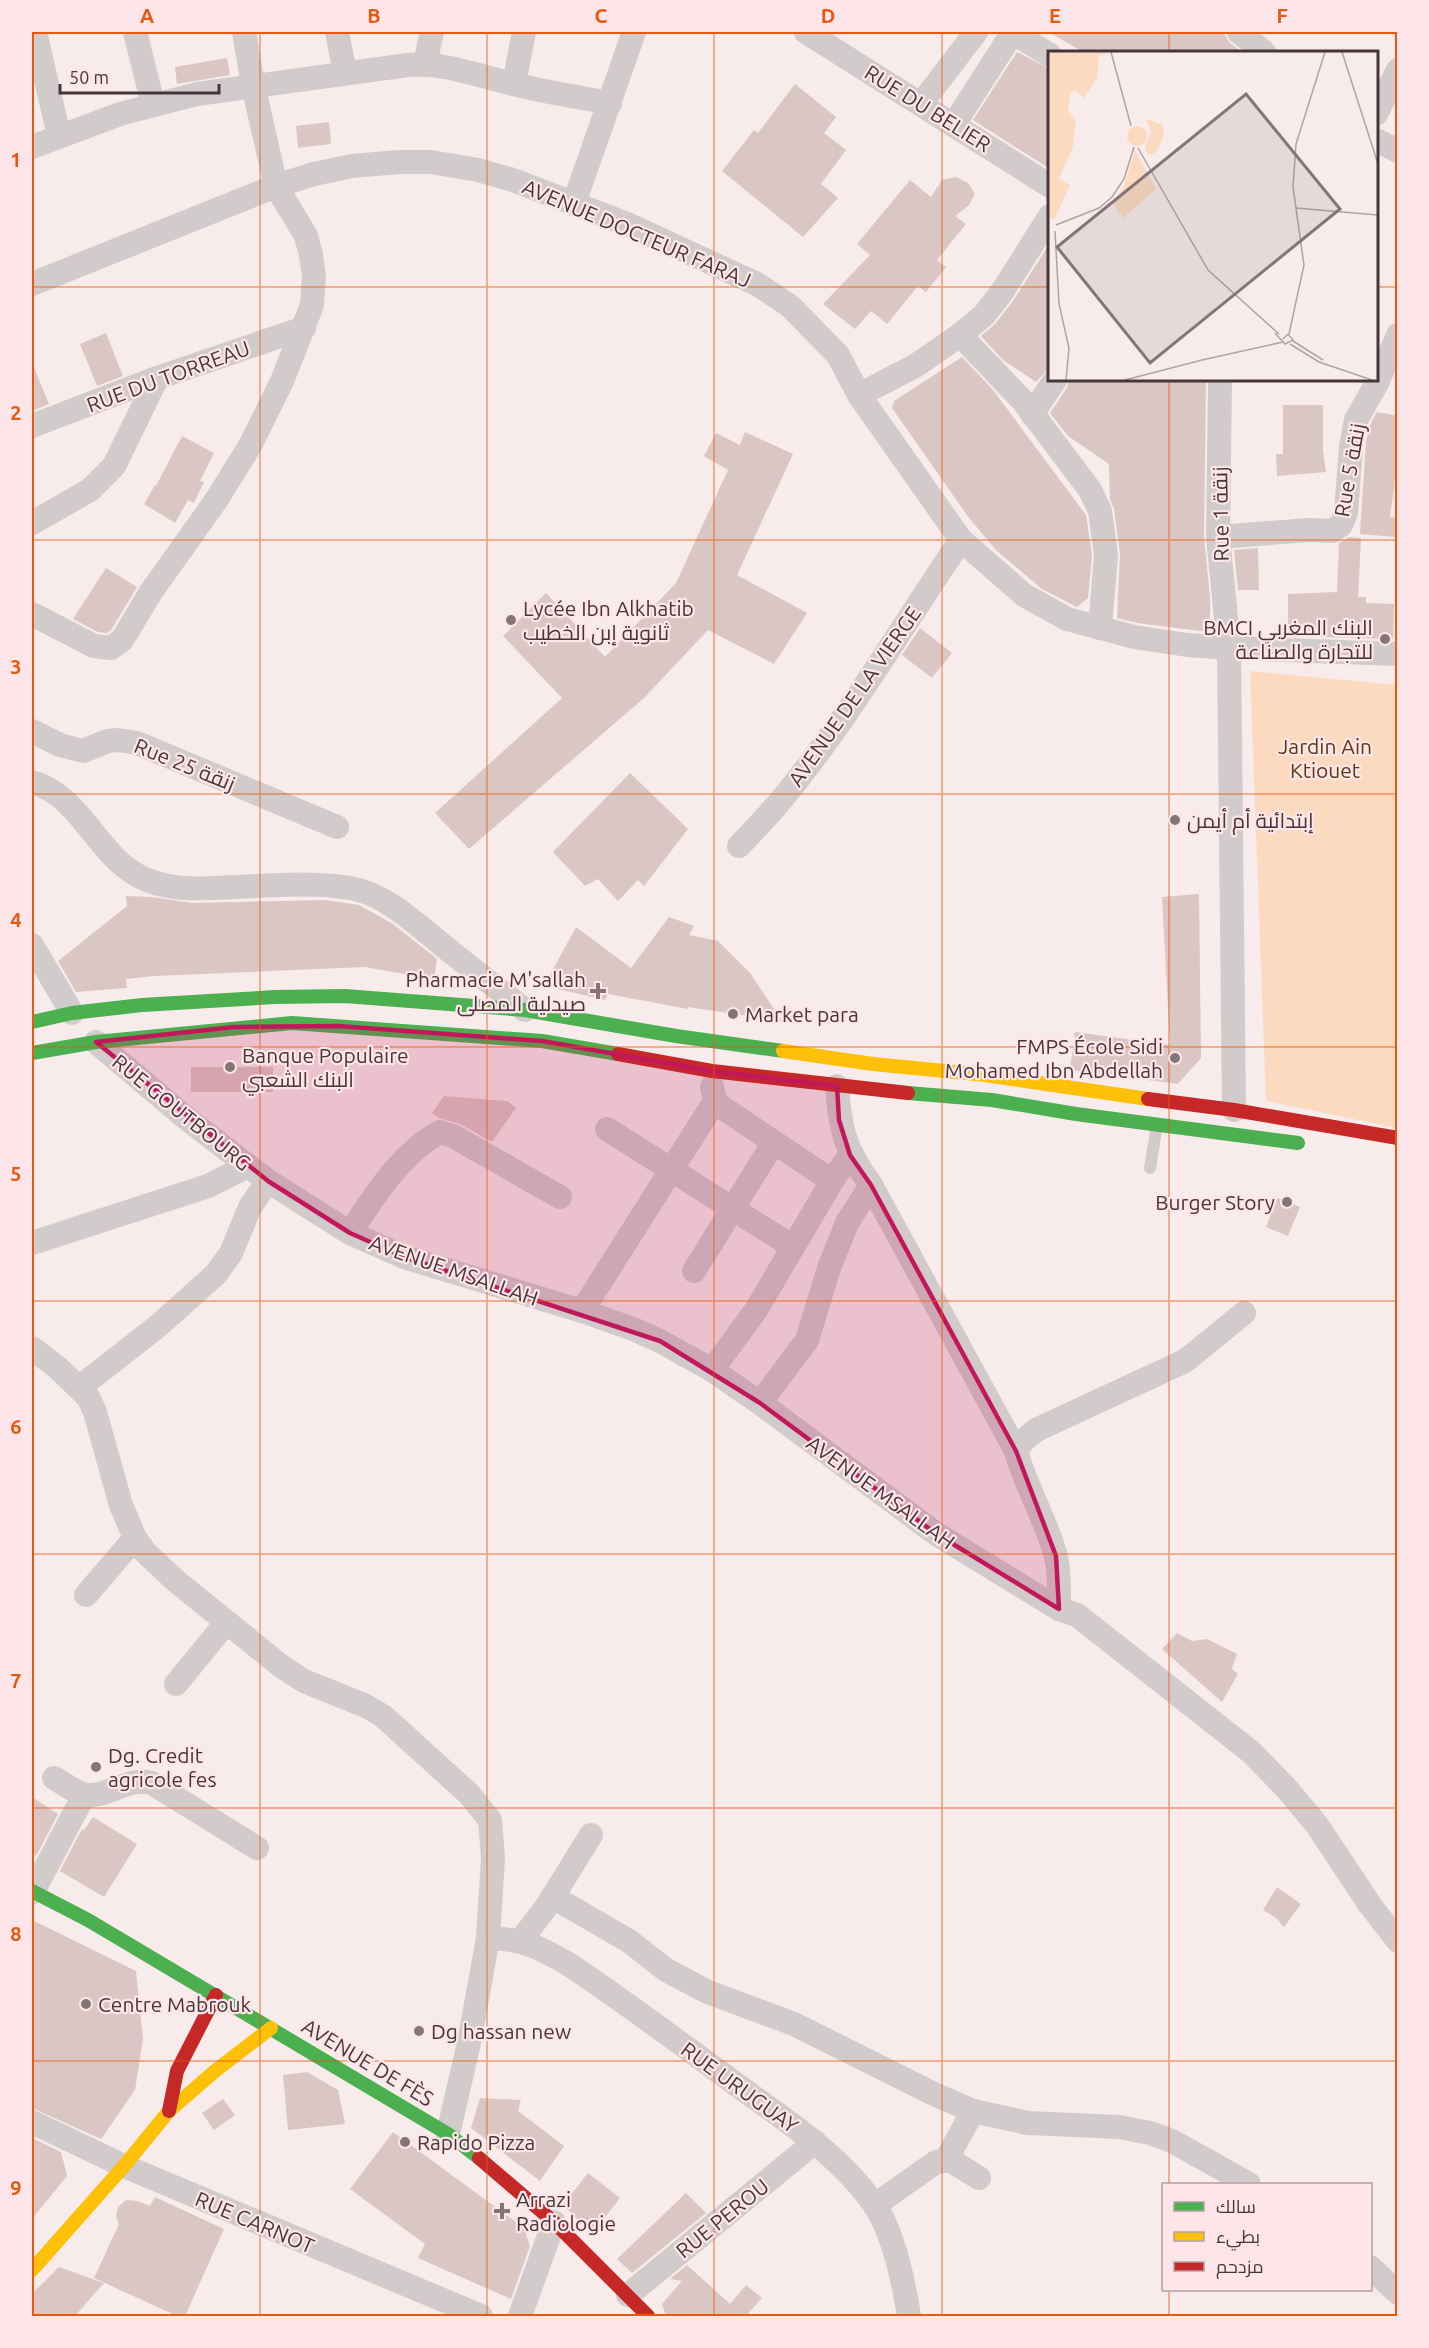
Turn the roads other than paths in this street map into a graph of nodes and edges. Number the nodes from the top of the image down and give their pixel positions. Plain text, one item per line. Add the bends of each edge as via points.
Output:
1 (35, 32) edge
2 (135, 32) edge
3 (244, 32) edge
4 (337, 32) edge
5 (432, 32) edge
6 (524, 32) edge
7 (634, 32) edge
8 (806, 32) edge
9 (976, 32) edge
10 (1013, 32) edge
11 (1239, 32) edge
12 (1263, 51) edge
13 (1048, 54) edge
14 (425, 63) junction
15 (1398, 70) edge
16 (345, 73) junction
17 (514, 84) junction
18 (253, 85) junction
19 (610, 103) junction
20 (153, 104) junction
21 (921, 104) junction
22 (1378, 112) edge
23 (954, 124) junction
24 (59, 136) junction
25 (1378, 141) edge
26 (32, 147) edge
27 (1398, 151) edge
28 (1048, 185) edge
29 (276, 186) junction
30 (574, 203) junction
31 (1048, 219) edge
32 (32, 284) edge
33 (304, 328) junction
34 (960, 335) junction
35 (1398, 335) edge
36 (157, 378) junction
37 (1054, 381) edge
38 (1220, 381) edge
39 (1378, 381) edge
40 (1378, 381) edge
41 (859, 395) junction
42 (1032, 414) junction
43 (32, 426) edge
44 (32, 523) edge
45 (1218, 537) junction
46 (961, 540) junction
47 (32, 614) edge
48 (1100, 628) junction
49 (1229, 648) junction
50 (1398, 654) edge
51 (32, 731) edge
52 (32, 782) edge
53 (337, 827) dead end
54 (740, 846) dead end
55 (32, 945) edge
56 (525, 1010) junction
57 (72, 1013) junction
58 (32, 1022) edge
59 (96, 1042) junction
60 (32, 1053) edge
61 (712, 1071) junction
62 (837, 1086) junction
63 (715, 1101) junction
64 (1234, 1110) junction
65 (1157, 1124) junction
66 (607, 1129) dead end
67 (1398, 1138) edge
68 (774, 1142) junction
69 (1314, 1145) dead end
70 (850, 1155) junction
71 (248, 1166) junction
72 (1150, 1168) dead end
73 (671, 1170) junction
74 (268, 1181) junction
75 (832, 1181) junction
76 (871, 1185) junction
77 (560, 1197) dead end
78 (733, 1209) junction
79 (350, 1233) junction
80 (32, 1243) edge
81 (793, 1247) junction
82 (694, 1271) dead end
83 (582, 1311) junction
84 (1244, 1313) dead end
85 (32, 1348) edge
86 (712, 1370) junction
87 (80, 1387) junction
88 (760, 1403) junction
89 (1016, 1451) junction
90 (135, 1538) junction
91 (86, 1595) dead end
92 (1059, 1609) junction
93 (226, 1623) junction
94 (176, 1683) dead end
95 (54, 1778) dead end
96 (84, 1795) junction
97 (591, 1835) dead end
98 (257, 1848) dead end
99 (32, 1892) edge
100 (553, 1897) junction
101 (488, 1938) junction
102 (521, 1940) junction
103 (1398, 1941) edge
104 (216, 1995) junction
105 (271, 2028) junction
106 (169, 2111) junction
107 (973, 2111) junction
108 (32, 2122) edge
109 (448, 2134) junction
110 (815, 2142) junction
111 (946, 2160) junction
112 (124, 2166) junction
113 (979, 2178) dead end
114 (1247, 2183) edge
115 (875, 2205) junction
116 (554, 2223) junction
117 (1372, 2268) edge
118 (32, 2270) edge
119 (1398, 2293) edge
120 (628, 2295) junction
121 (481, 2316) edge
122 (520, 2316) edge
123 (648, 2316) edge
124 (909, 2316) edge

1 - 24 street
2 - 20 street
3 - 18 street
4 - 16 street
5 - 14 street
6 - 17 street
7 - 19 street
8 - 21 street, RUE DU BELIER
9 - 21 street
10 - 13 street
10 - 23 street
11 - 12 street
14 - 16 street
14 - 17 street
15 - 22 street
16 - 18 street
17 - 19 street
18 - 20 street
18 - 29 street
19 - 30 street
20 - 24 street
21 - 23 street, RUE DU BELIER
23 - 28 street, RUE DU BELIER
24 - 26 street
25 - 27 street
29 - 30 street, AVENUE DOCTEUR FARAJ via 352,166 431,162 513,180
29 - 32 street, AVENUE DOCTEUR FARAJ
29 - 33 street via 306,236 311,255 312,304
30 - 41 street, AVENUE DOCTEUR FARAJ via 707,259 774,295 838,355
31 - 34 street via 1002,292 984,315
33 - 36 street, RUE DU TORREAU
33 - 47 street via 251,444 117,645 101,648
34 - 41 street via 915,366
34 - 42 street
35 - 40 street, Rue 5 زنقة
36 - 43 street, RUE DU TORREAU
36 - 44 street via 114,466 90,490
37 - 42 street
38 - 45 street, Rue 1 زنقة
39 - 45 street, Rue 5 زنقة via 1356,420 1346,513 1341,525 1332,531
41 - 46 street, AVENUE DOCTEUR FARAJ
42 - 48 street via 1090,490 1100,510 1106,555
45 - 49 street, Rue 1 زنقة
46 - 48 street, AVENUE DOCTEUR FARAJ via 1024,595 1066,619
46 - 54 street, AVENUE DE LA VIERGE via 806,769
48 - 49 street, AVENUE DOCTEUR FARAJ via 1134,637
49 - 50 street, AVENUE DOCTEUR FARAJ
49 - 64 street, Rue 1 زنقة
51 - 53 street, Rue 25 زنقة via 83,751 108,741 137,743
52 - 56 street via 67,802 109,854 138,876 187,889 326,885 361,891 398,911
55 - 57 street
56 - 57 main road via 345,996 142,1005
56 - 64 main road via 873,1065 985,1075
57 - 58 main road
59 - 60 main road
59 - 61 main road via 292,1023 542,1041
59 - 71 street, RUE GOUTBOURG
61 - 62 main road
61 - 63 street
62 - 65 main road via 992,1100
62 - 70 street via 839,1120
63 - 68 street
63 - 73 street
64 - 67 main road
65 - 69 main road
65 - 72 lane
66 - 73 street
68 - 75 street
68 - 78 street
70 - 75 street
70 - 76 street
71 - 74 street, RUE GOUTBOURG
71 - 80 street via 208,1186
73 - 78 street
73 - 83 street
74 - 79 street, AVENUE MSALLAH
74 - 87 street via 250,1207 231,1253 216,1274 174,1314
75 - 81 street
76 - 88 street via 847,1222 807,1340
76 - 89 street
77 - 79 street via 440,1132 413,1152 385,1182
78 - 81 street
78 - 82 street
79 - 83 street, AVENUE MSALLAH via 405,1257
81 - 86 street via 756,1310
83 - 86 street, AVENUE MSALLAH via 660,1341
84 - 89 street via 1185,1361 1036,1430
85 - 87 street
86 - 88 street, AVENUE MSALLAH
87 - 90 street via 95,1412 121,1505
88 - 92 street, AVENUE MSALLAH via 935,1533
89 - 92 street via 1056,1556
90 - 91 street
90 - 93 street via 158,1565
92 - 103 street, AVENUE MSALLAH via 1087,1622 1251,1752 1317,1825
93 - 94 street
93 - 101 street via 304,1681 383,1716 469,1794 490,1820 493,1858
95 - 96 street
96 - 98 street via 138,1781 152,1783
96 - 99 street
97 - 100 street
99 - 104 main road, AVENUE DE FÈS
100 - 102 street
100 - 107 street via 629,1941 666,1970 708,1992 794,2024
101 - 102 street, RUE URUGUAY
101 - 109 street
102 - 110 street, RUE URUGUAY via 598,1984
104 - 105 main road, AVENUE DE FÈS
104 - 106 main road via 177,2071
105 - 106 main road
105 - 109 main road, AVENUE DE FÈS
106 - 112 main road
107 - 111 street
107 - 114 street via 1028,2123 1119,2127 1150,2133
108 - 112 street, RUE CARNOT
109 - 116 main road, AVENUE DE FÈS
110 - 115 street, RUE URUGUAY via 846,2170
110 - 120 street, RUE PEROU
111 - 113 street
111 - 115 street via 930,2165
112 - 118 main road
112 - 121 street, RUE CARNOT
115 - 124 street, RUE URUGUAY via 896,2256
116 - 120 main road, AVENUE DE FÈS
116 - 122 street
117 - 119 street
120 - 123 main road, AVENUE DE FÈS

